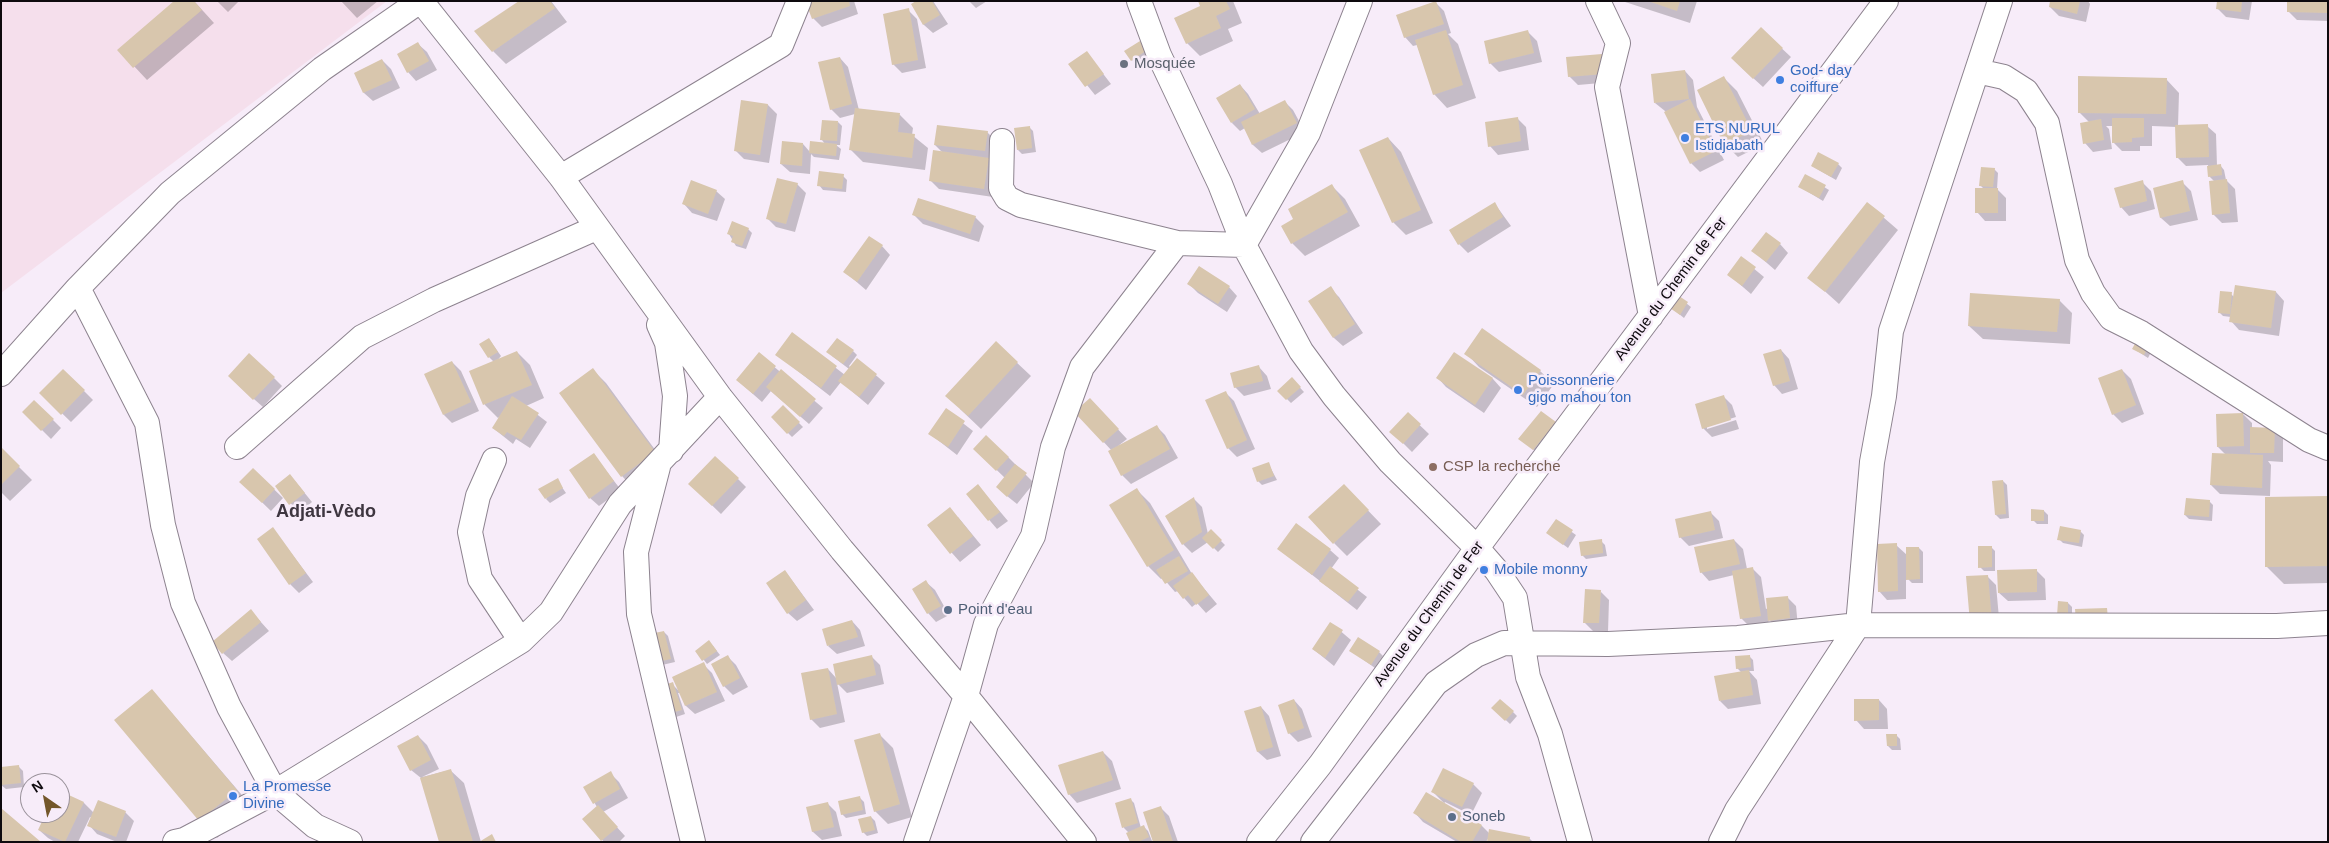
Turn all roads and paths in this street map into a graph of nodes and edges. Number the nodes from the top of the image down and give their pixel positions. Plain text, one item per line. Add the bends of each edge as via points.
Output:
1 (421, 1) edge
2 (799, 1) edge
3 (1139, 1) edge
4 (1360, 1) edge
5 (1598, 1) edge
6 (1886, 1) edge
7 (2000, 1) edge
8 (1977, 71) junction
9 (1002, 142) dead end
10 (561, 177) junction
11 (596, 228) junction
12 (1177, 243) junction
13 (1244, 245) junction
14 (78, 288) junction
15 (646, 296) junction
16 (1651, 316) junction
17 (1, 374) edge
18 (720, 397) junction
19 (237, 447) dead end
20 (2328, 448) edge
21 (664, 458) junction
22 (494, 460) dead end
23 (1477, 548) junction
24 (2328, 623) edge
25 (1858, 625) junction
26 (521, 641) junction
27 (1521, 643) junction
28 (966, 696) junction
29 (275, 792) junction
30 (181, 841) edge
31 (350, 842) edge
32 (693, 842) edge
33 (916, 842) edge
34 (1084, 842) edge
35 (1259, 842) edge
36 (1313, 842) edge
37 (1580, 842) edge
38 (1721, 842) edge

1 - 10 street
1 - 14 street via 322,70 170,192
2 - 10 street via 781,45
3 - 13 street via 1159,55 1220,184
4 - 13 street via 1308,133
5 - 16 street via 1618,43 1607,87
6 - 16 street, Avenue du Chemin de Fer
7 - 8 street
8 - 20 street via 2004,77 2026,91 2048,123 2077,260 2093,293 2111,318 2141,333 2309,440
8 - 25 street via 1891,331 1872,462
9 - 12 street via 1000,188 1020,205
10 - 11 street
11 - 15 street
11 - 19 street via 434,300 362,337
12 - 13 street
12 - 28 street via 1082,367 1053,447 1033,536 986,624
13 - 23 street via 1301,351 1334,396 1390,462
14 - 17 street
14 - 29 street via 147,422 163,525 183,603 228,707
15 - 18 street
15 - 21 street via 667,343 675,396
16 - 23 street, Avenue du Chemin de Fer
18 - 21 street
18 - 28 street via 842,550
21 - 26 street via 620,504 551,612
21 - 32 street via 636,552 639,614
22 - 26 street via 478,496 470,532 480,579
23 - 27 street via 1515,598
23 - 35 street, Avenue du Chemin de Fer via 1320,765
24 - 25 street via 2277,626
25 - 27 street via 1738,638 1608,644
25 - 38 street via 1737,810
26 - 29 street
27 - 36 street via 1504,643 1476,655 1436,684
27 - 37 street via 1528,677 1550,734
28 - 33 street
28 - 34 street
29 - 30 street
29 - 31 street via 315,826

